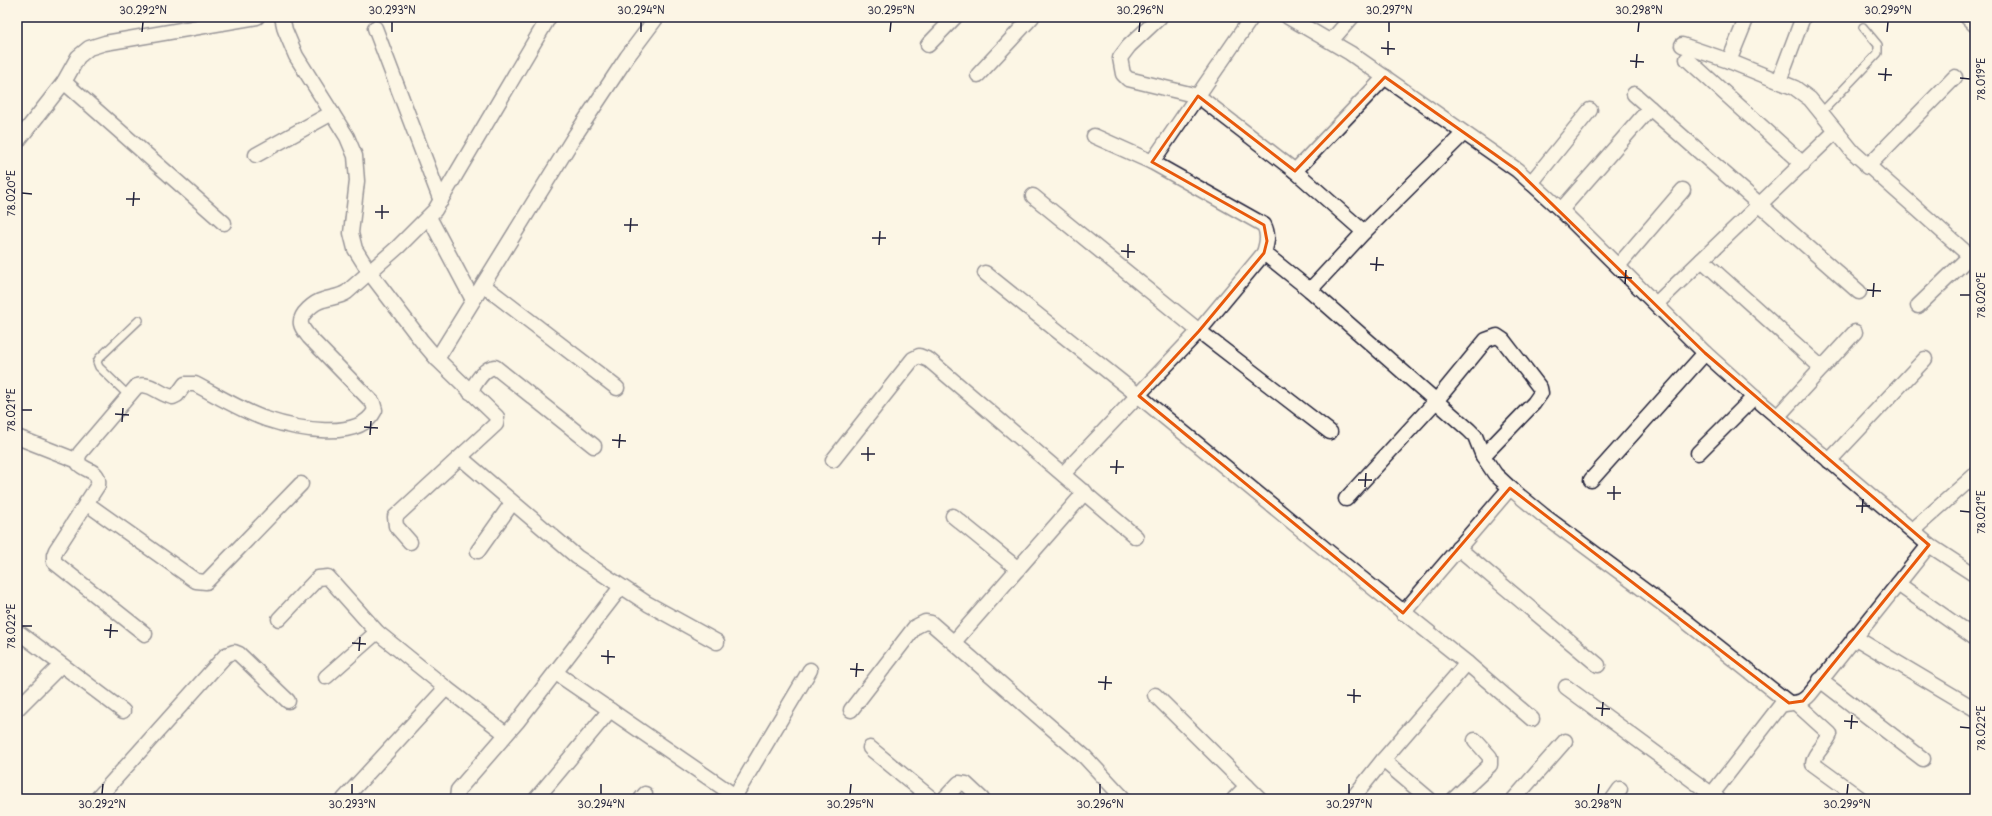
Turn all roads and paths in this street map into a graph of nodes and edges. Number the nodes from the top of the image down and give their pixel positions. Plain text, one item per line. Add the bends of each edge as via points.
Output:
1 (257, 17) edge
2 (282, 17) edge
3 (548, 17) edge
4 (657, 17) edge
5 (955, 17) edge
6 (1032, 17) edge
7 (1160, 17) edge
8 (1252, 17) edge
9 (1352, 17) edge
10 (1747, 17) edge
11 (1803, 17) edge
12 (1967, 17) edge
13 (1295, 19) edge
14 (1975, 25) edge
15 (374, 28) dead end
16 (1863, 28) dead end
17 (1331, 41) junction
18 (928, 45) dead end
19 (1682, 45) dead end
20 (1687, 59) dead end
21 (1729, 61) junction
22 (978, 75) dead end
23 (1385, 77) junction
24 (1955, 77) dead end
25 (1779, 81) junction
26 (64, 82) junction
27 (1634, 94) dead end
28 (1198, 96) junction
29 (1650, 108) junction
30 (1590, 110) dead end
31 (332, 113) junction
32 (1821, 113) junction
33 (1835, 132) junction
34 (1463, 134) junction
35 (1094, 136) dead end
36 (17, 142) edge
37 (256, 155) dead end
38 (1152, 162) junction
39 (1803, 164) junction
40 (1867, 167) junction
41 (1295, 171) junction
42 (1531, 183) junction
43 (1683, 190) dead end
44 (1033, 196) dead end
45 (441, 201) junction
46 (1759, 206) junction
47 (1561, 210) junction
48 (429, 217) junction
49 (224, 223) dead end
50 (1364, 232) junction
51 (1264, 253) junction
52 (1973, 254) edge
53 (1702, 260) junction
54 (1618, 266) junction
55 (370, 273) junction
56 (985, 274) dead end
57 (483, 285) junction
58 (1310, 290) junction
59 (1859, 292) dead end
60 (473, 300) junction
61 (1656, 303) junction
62 (1918, 306) dead end
63 (139, 320) dead end
64 (1199, 331) junction
65 (1855, 332) dead end
66 (1705, 353) junction
67 (437, 359) junction
68 (1925, 359) dead end
69 (1822, 368) junction
70 (617, 388) dead end
71 (470, 392) junction
72 (129, 396) junction
73 (1139, 396) junction
74 (1754, 397) junction
75 (1436, 400) junction
76 (1777, 417) junction
77 (1330, 432) dead end
78 (17, 437) edge
79 (594, 446) dead end
80 (1698, 453) dead end
81 (1484, 456) junction
82 (461, 458) junction
83 (833, 460) dead end
84 (78, 461) junction
85 (1829, 461) junction
86 (1064, 473) junction
87 (1975, 475) edge
88 (1591, 480) dead end
89 (301, 484) dead end
90 (1510, 488) junction
91 (1085, 492) junction
92 (1346, 500) dead end
93 (86, 503) junction
94 (512, 503) junction
95 (953, 516) dead end
96 (1913, 530) junction
97 (1136, 536) dead end
98 (410, 542) dead end
99 (1929, 545) junction
100 (1458, 548) junction
101 (478, 551) dead end
102 (1018, 569) junction
103 (1975, 575) edge
104 (1898, 584) junction
105 (621, 587) junction
106 (1403, 613) junction
107 (279, 619) dead end
108 (377, 632) junction
109 (21, 634) dead end
110 (145, 634) dead end
111 (1854, 637) junction
112 (1975, 638) edge
113 (717, 642) dead end
114 (954, 642) junction
115 (1467, 663) junction
116 (61, 665) junction
117 (1598, 665) dead end
118 (810, 670) dead end
119 (556, 673) junction
120 (326, 677) dead end
121 (1820, 680) junction
122 (1566, 687) dead end
123 (446, 688) junction
124 (1155, 695) dead end
125 (288, 702) dead end
126 (1793, 703) junction
127 (17, 709) edge
128 (1975, 709) edge
129 (610, 710) junction
130 (851, 710) dead end
131 (123, 711) dead end
132 (1532, 719) dead end
133 (506, 734) junction
134 (1475, 740) dead end
135 (1565, 741) dead end
136 (870, 748) dead end
137 (1923, 759) dead end
138 (1383, 760) junction
139 (1247, 786) junction
140 (734, 797) edge
141 (1715, 797) edge
142 (97, 799) edge
143 (344, 799) edge
144 (457, 799) edge
145 (536, 799) edge
146 (932, 799) edge
147 (944, 799) edge
148 (982, 799) edge
149 (1124, 799) edge
150 (1234, 799) edge
151 (1260, 799) edge
152 (1352, 799) edge
153 (1428, 799) edge
154 (1454, 799) edge
155 (1514, 799) edge
156 (1861, 799) edge

1 - 26 street via 95,46 83,52
2 - 31 street via 296,56
3 - 45 street
4 - 57 street via 626,57 576,134
5 - 18 street
6 - 22 street
7 - 28 street via 1120,58 1122,74 1128,79
8 - 28 street
9 - 17 street
10 - 21 street
11 - 25 street
12 - 14 street
13 - 17 street
15 - 45 street
16 - 32 lane via 1878,45 1878,53
17 - 23 street
19 - 21 street
20 - 39 street
21 - 25 street
23 - 34 street
23 - 41 street
24 - 40 street
25 - 32 street via 1810,99
26 - 36 street
26 - 49 street
27 - 29 street
28 - 38 street
28 - 41 street
29 - 46 street
29 - 47 street
30 - 42 street
31 - 37 street
31 - 55 street via 355,156 357,181 352,239 355,249
32 - 33 street
33 - 39 street
33 - 40 street
34 - 42 street via 1493,153
34 - 50 street
35 - 38 street
38 - 51 street via 1264,225 1267,231
39 - 46 street
40 - 52 street
41 - 50 street
42 - 47 street
43 - 54 street
44 - 64 street
45 - 48 street
46 - 53 street
46 - 59 street
47 - 54 street
48 - 55 street
48 - 60 street
50 - 58 street
51 - 58 street
51 - 64 street
52 - 62 street
53 - 61 street
53 - 69 street
54 - 61 street
55 - 67 street
55 - 72 street via 344,294 316,303 300,322 309,337 373,403 375,410 372,416 359,425 326,431 266,419 190,384 185,384 173,397 145,385 137,386
56 - 73 street
57 - 60 street
57 - 70 street
58 - 75 street
60 - 67 street
61 - 66 street
63 - 72 lane via 97,362 98,367
64 - 73 street
64 - 77 street
65 - 69 street
66 - 74 street
66 - 88 street
67 - 71 street
68 - 85 street
69 - 76 street
71 - 79 street via 485,371 495,368
71 - 82 street via 496,415 497,420 496,424
72 - 84 street via 80,453
73 - 86 street
73 - 106 street
74 - 76 street
74 - 80 street
75 - 81 street via 1475,436
75 - 81 street via 1486,340 1496,336 1503,340 1540,388 1541,393
75 - 92 street
76 - 85 street
78 - 84 street
81 - 90 street via 1495,474
82 - 94 street
82 - 98 street via 395,517 396,526
83 - 86 street via 913,359 919,356 929,360
84 - 93 street via 82,467 96,473 99,480
85 - 96 street
86 - 91 street
87 - 96 street
89 - 93 street via 206,582 196,581
90 - 100 street
90 - 126 street
91 - 97 street
91 - 102 street
93 - 110 street via 56,550 54,562
94 - 101 street
94 - 105 street via 577,557
95 - 102 street
96 - 99 street
99 - 103 street
99 - 104 street
100 - 106 street
100 - 117 street
102 - 114 street
104 - 111 street
104 - 112 street
105 - 113 street
105 - 119 street
106 - 115 street
107 - 108 street via 318,578 324,576 328,577
108 - 120 street
108 - 123 street
109 - 116 street
111 - 121 street
111 - 128 street
114 - 130 street via 931,623 919,624
114 - 149 street via 1084,757
115 - 132 street
115 - 138 street
116 - 127 street
116 - 131 street
118 - 140 street
119 - 129 street
119 - 133 street
121 - 126 street via 1804,701
121 - 137 street
122 - 141 street
123 - 133 street
123 - 143 street
124 - 139 street
125 - 142 street via 239,654 226,655
126 - 141 street via 1781,705
126 - 156 street via 1830,734 1813,764
129 - 140 street
129 - 145 street
133 - 144 street via 458,790
134 - 154 street via 1490,757 1490,765
135 - 155 street
136 - 146 street
138 - 152 street
138 - 153 street
139 - 150 street
139 - 151 street
147 - 148 street via 959,783 966,784

